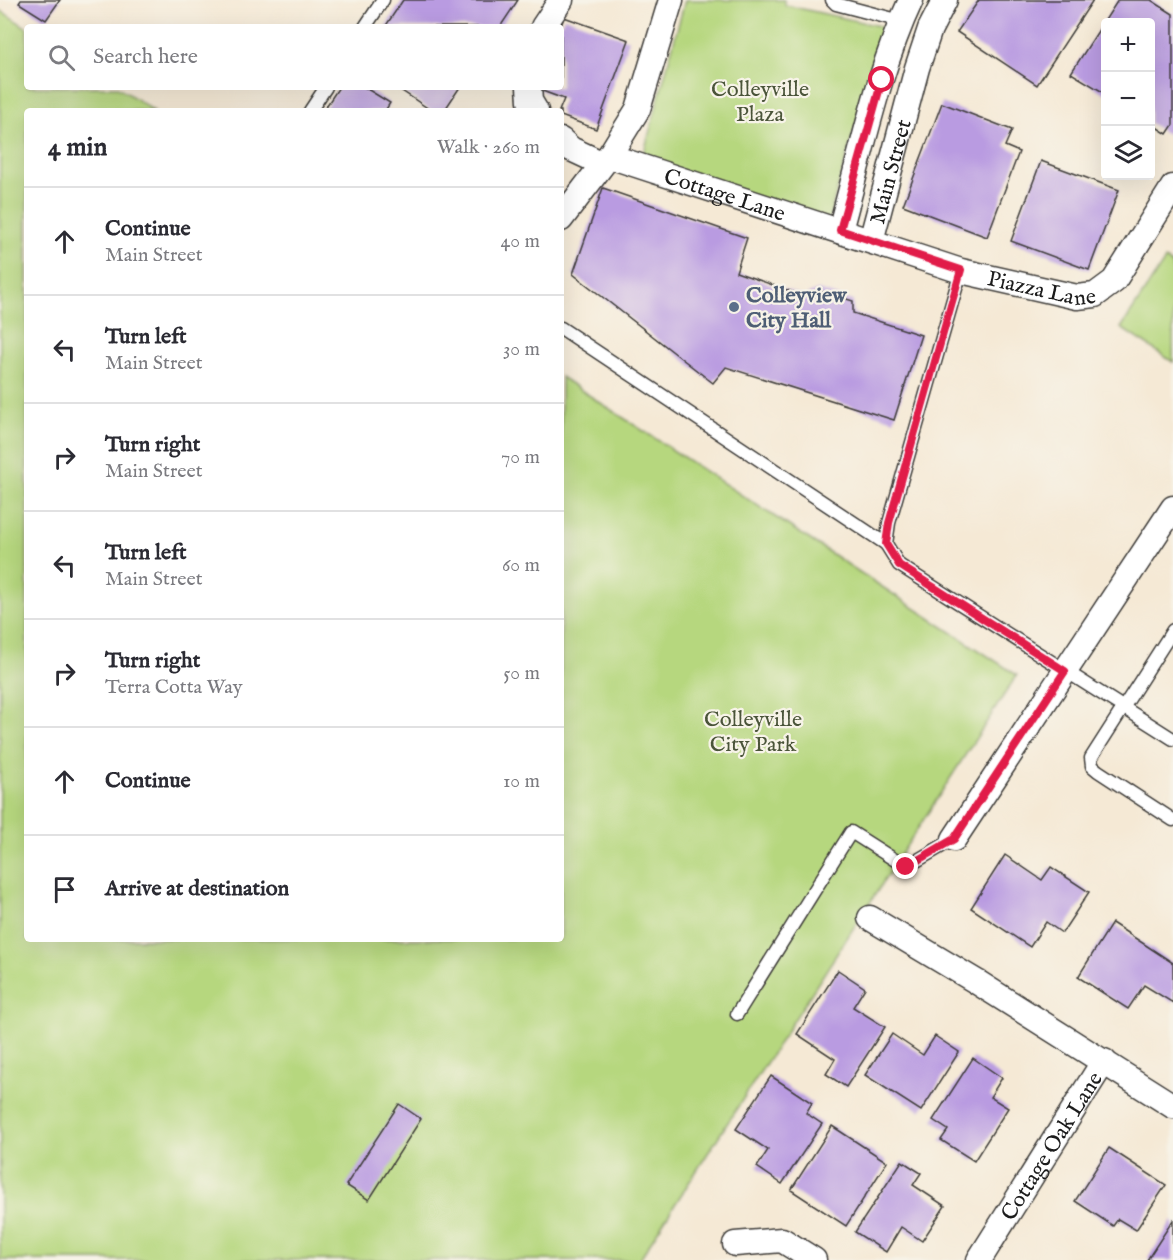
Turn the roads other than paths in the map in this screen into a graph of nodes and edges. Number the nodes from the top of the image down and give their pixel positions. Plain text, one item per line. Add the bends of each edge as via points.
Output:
1 (383, 0) edge
2 (561, 0) edge
3 (671, 0) edge
4 (832, 0) edge
5 (945, 0) edge
6 (906, 10) edge
7 (367, 24) edge
8 (545, 24) edge
9 (324, 90) edge
10 (529, 90) edge
11 (312, 108) edge
12 (534, 108) edge
13 (564, 143) edge
14 (605, 160) junction
15 (1173, 187) edge
16 (564, 215) edge
17 (840, 230) junction
18 (871, 241) junction
19 (961, 270) junction
20 (564, 330) edge
21 (1173, 508) edge
22 (886, 544) junction
23 (1173, 630) edge
24 (1065, 671) junction
25 (1123, 706) junction
26 (1173, 739) edge
27 (1173, 820) edge
28 (954, 839) joint
29 (870, 918) dead end
30 (737, 1014) dead end
31 (1104, 1061) junction
32 (1173, 1107) edge
33 (735, 1244) dead end
34 (814, 1260) edge
35 (979, 1260) edge

1 - 7 lane
2 - 8 street
3 - 14 street via 638,109
4 - 6 lane via 836,4
5 - 18 street, Main Street via 917,68
6 - 17 street, Main Street
9 - 11 lane
10 - 12 street
13 - 14 street, Cottage Lane via 571,149
14 - 16 street
14 - 17 street, Cottage Lane
15 - 19 street, Piazza Lane via 1114,281 1095,295 1077,297
17 - 18 street, Main Street
18 - 19 street, Main Street
19 - 22 lane
20 - 22 lane
21 - 24 street
22 - 24 lane via 899,565
23 - 25 lane
24 - 25 lane
24 - 28 street
25 - 26 lane
25 - 27 lane via 1095,750 1092,766
28 - 30 lane via 906,867 851,832
29 - 31 street
31 - 32 street
31 - 35 street, Cottage Oak Lane
33 - 34 street via 782,1240

